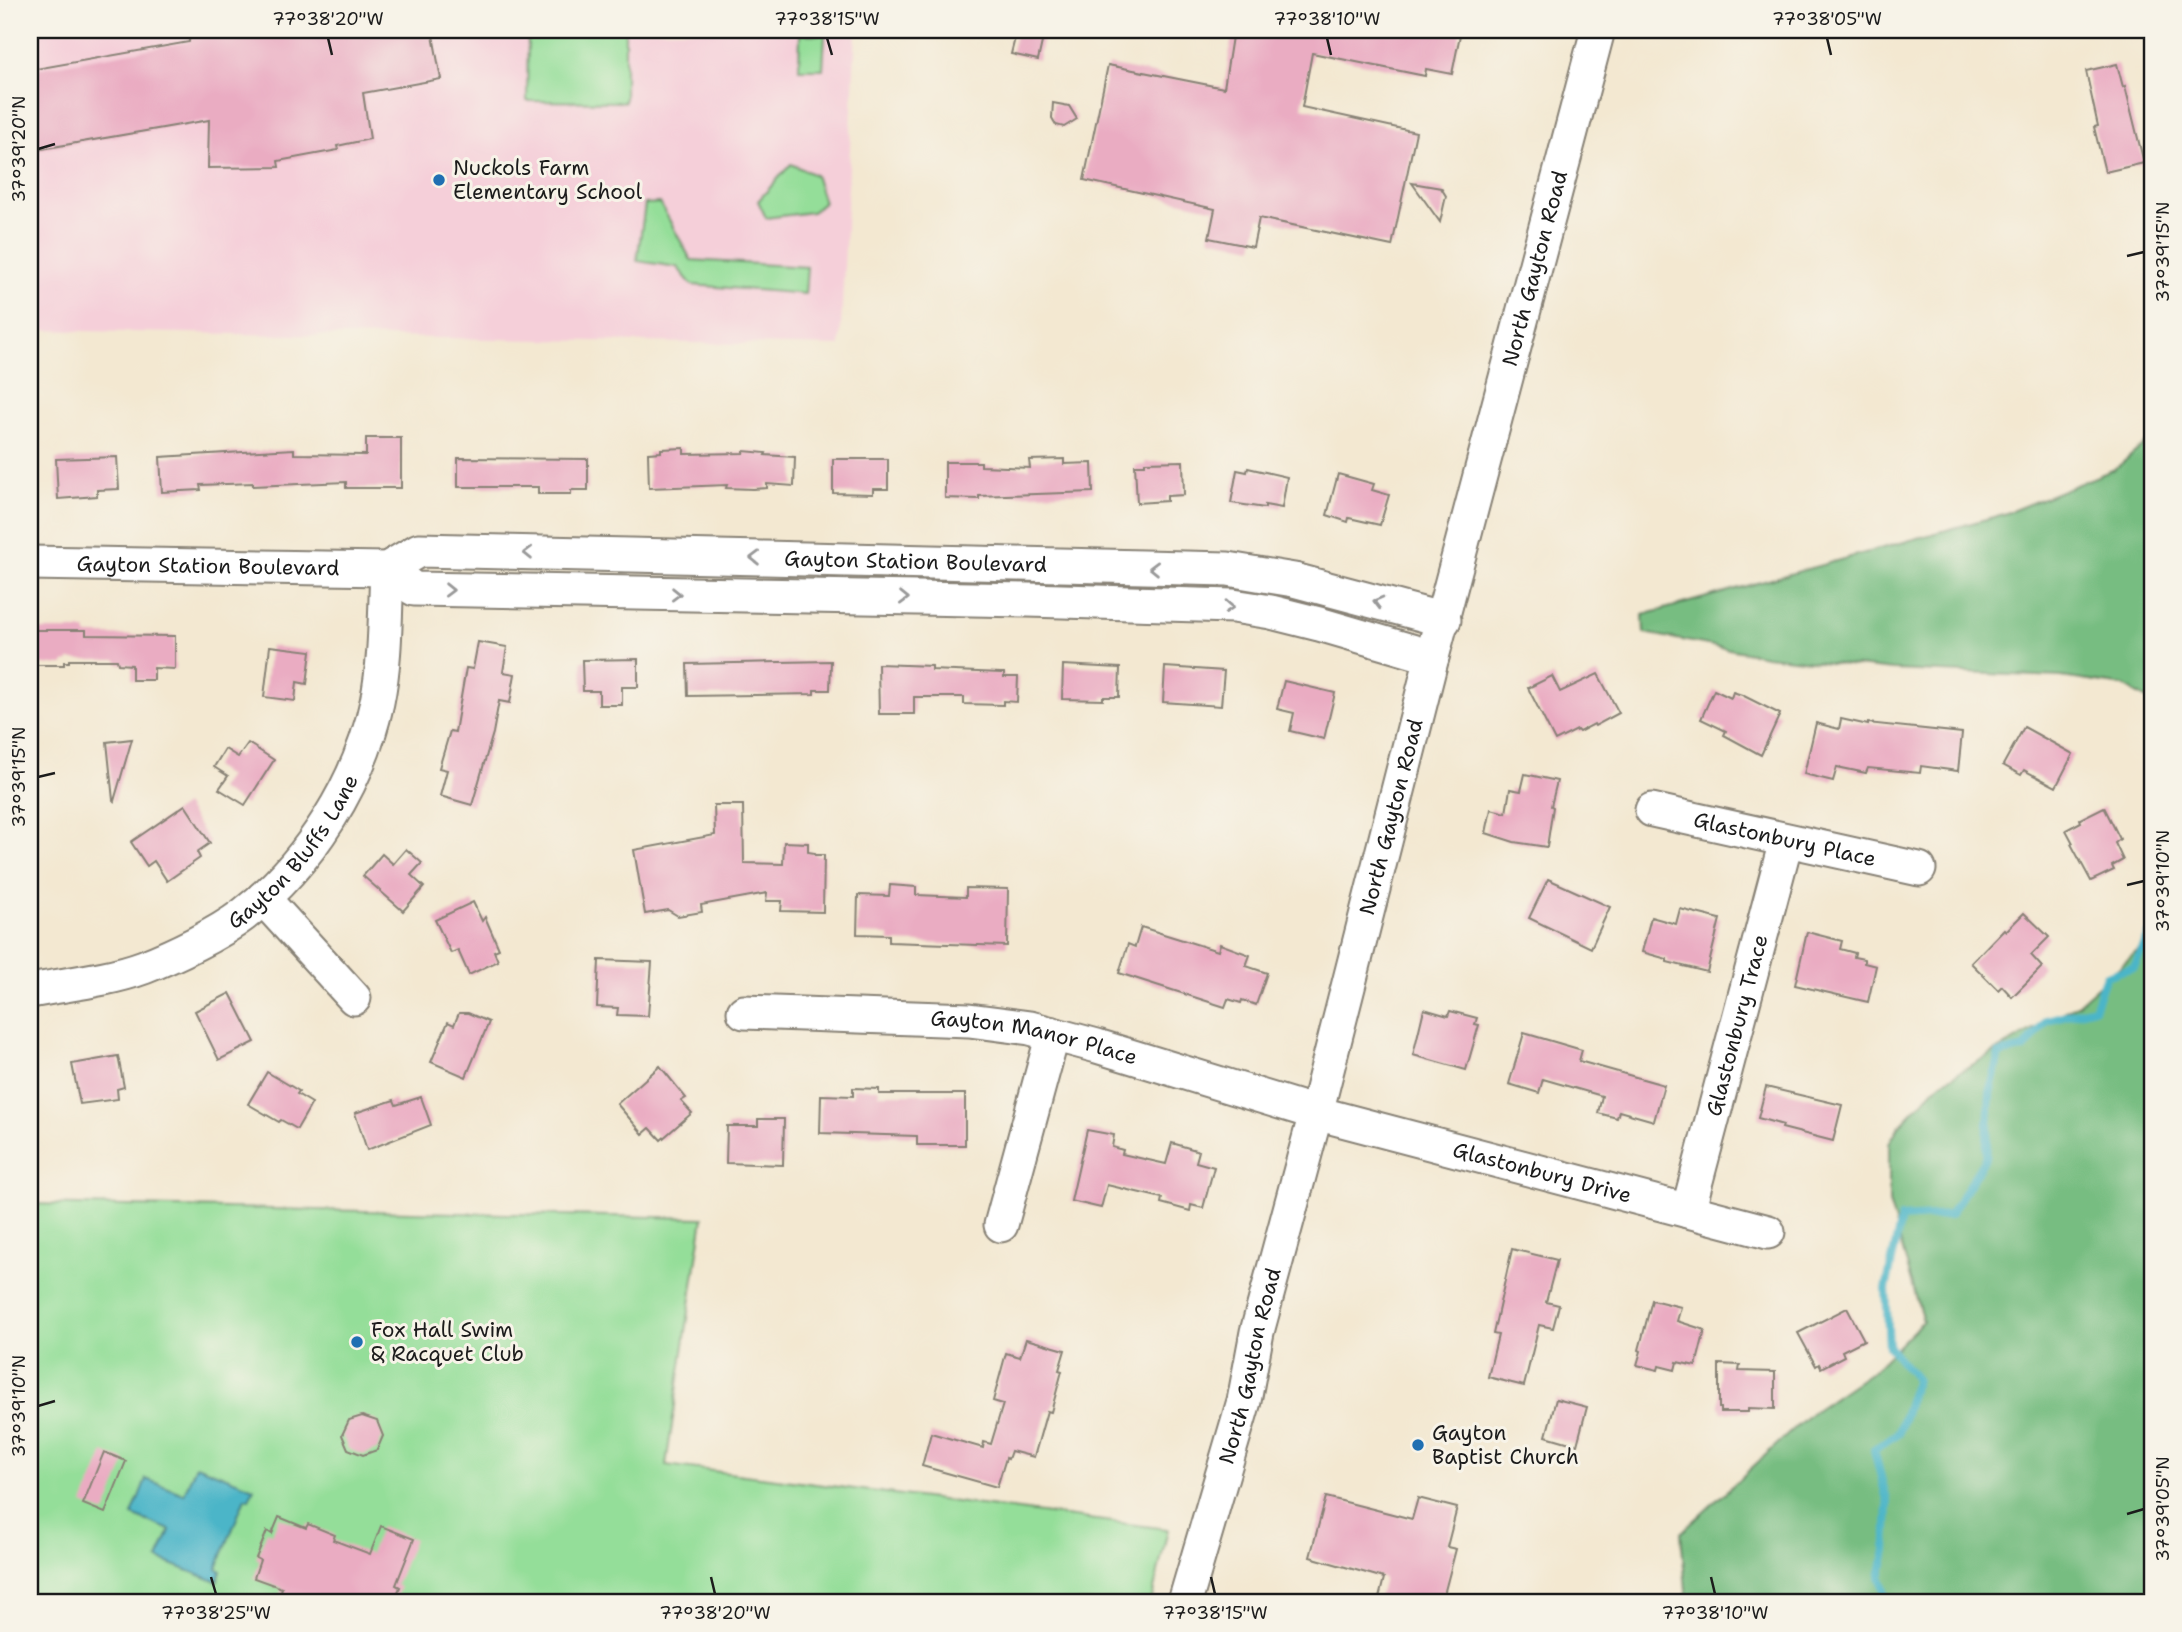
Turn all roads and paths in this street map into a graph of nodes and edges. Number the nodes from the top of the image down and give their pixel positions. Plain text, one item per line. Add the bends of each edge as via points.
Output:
1 (1598, 30) edge
2 (30, 563) edge
3 (387, 569) junction
4 (1444, 620) junction
5 (1432, 657) junction
6 (1652, 810) dead end
7 (1786, 841) junction
8 (1919, 869) dead end
9 (262, 898) junction
10 (30, 991) edge
11 (354, 998) dead end
12 (744, 1012) dead end
13 (1053, 1034) junction
14 (1316, 1113) junction
15 (1688, 1211) junction
16 (1001, 1225) dead end
17 (1768, 1232) dead end
18 (1185, 1602) edge

1 - 4 street, North Gayton Road
2 - 3 street, Gayton Station Boulevard
4 -> 3 street, Gayton Station Boulevard via 1294,580 1228,569 419,551
3 -> 5 street, Gayton Station Boulevard via 414,589 1233,606 1319,624
3 - 9 street, Gayton Bluffs Lane via 382,670 359,762 329,818
4 - 5 street, North Gayton Road
5 - 14 street, North Gayton Road
6 - 7 street, Glastonbury Place
7 - 8 street, Glastonbury Place
7 - 15 street, Glastonbury Trace
9 - 10 street, Gayton Bluffs Lane via 242,916 187,948 143,967
9 - 11 street
12 - 13 street, Gayton Manor Place via 969,1020
13 - 14 street, Gayton Manor Place
13 - 16 street
14 - 15 street, Glastonbury Drive
14 - 18 street, North Gayton Road via 1259,1323 1244,1401
15 - 17 street, Glastonbury Drive

